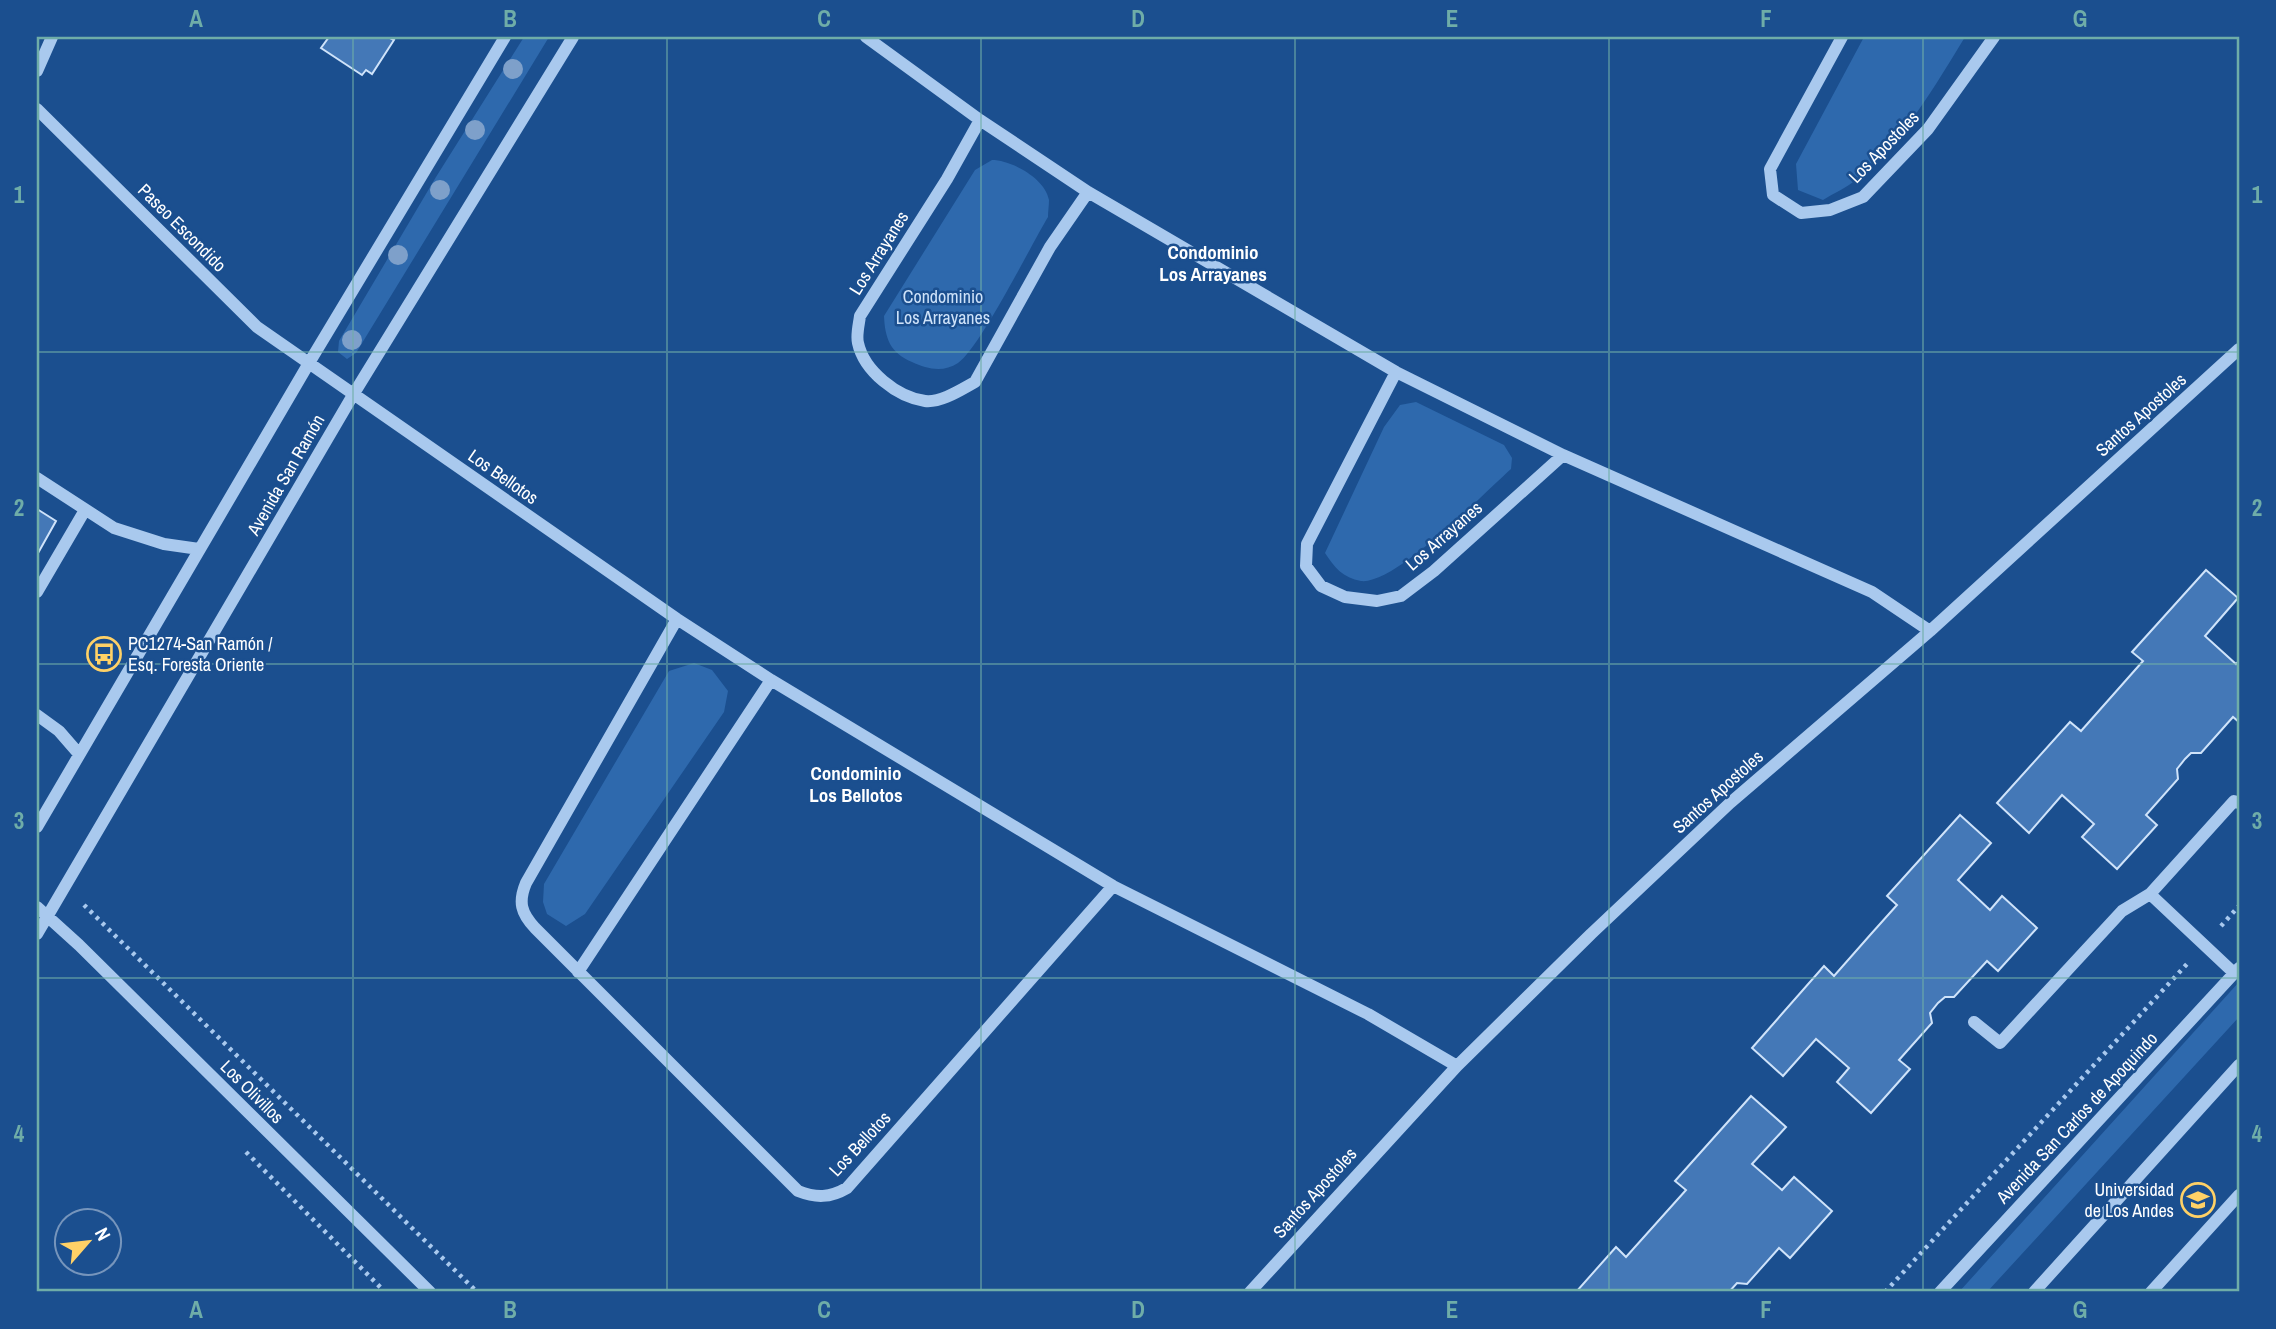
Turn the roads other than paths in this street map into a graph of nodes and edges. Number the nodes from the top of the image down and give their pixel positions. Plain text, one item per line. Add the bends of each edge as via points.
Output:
1 (52, 37) edge
2 (505, 37) edge
3 (573, 37) edge
4 (866, 37) edge
5 (1842, 37) edge
6 (1994, 37) edge
7 (37, 71) edge
8 (37, 109) edge
9 (980, 120) junction
10 (1088, 192) junction
11 (2239, 349) edge
12 (309, 363) junction
13 (1396, 372) junction
14 (353, 395) junction
15 (1563, 455) junction
16 (37, 478) edge
17 (85, 510) junction
18 (199, 549) junction
19 (37, 592) edge
20 (677, 619) junction
21 (1930, 631) junction
22 (771, 680) junction
23 (37, 715) edge
24 (79, 754) junction
25 (2239, 803) edge
26 (37, 827) edge
27 (1113, 886) junction
28 (2150, 894) junction
29 (37, 907) edge
30 (48, 918) junction
31 (37, 934) edge
32 (2237, 970) edge
33 (578, 972) junction
34 (1974, 1022) dead end
35 (2239, 1065) edge
36 (1457, 1066) junction
37 (2239, 1195) edge
38 (430, 1292) edge
39 (1250, 1292) edge
40 (1940, 1292) edge
41 (2034, 1292) edge
42 (2151, 1292) edge

1 - 7 street
2 - 12 street, Avenida San Ramón
3 - 14 street, Avenida San Ramón
4 - 9 street
5 - 6 street, Los Apostoles via 1770,169 1773,195 1801,213 1830,210 1863,198 1928,129
8 - 12 street, Paseo Escondido via 257,327
9 - 10 street
9 - 10 street, Los Arrayanes via 860,316 857,341 864,362 897,391 927,401 975,382 1050,247
10 - 13 street
11 - 21 street, Santos Apostoles
12 - 14 street, Los Bellotos
12 - 18 street, Avenida San Ramón
13 - 15 street
13 - 15 street, Los Arrayanes via 1307,544 1306,566 1321,586 1345,597 1377,601 1401,596
14 - 20 street, Los Bellotos
14 - 30 street, Avenida San Ramón
15 - 21 street via 1872,592
16 - 17 street
17 - 18 street via 114,528 163,544
17 - 19 street
18 - 24 street, Avenida San Ramón
20 - 22 street, Los Bellotos
20 - 33 street, Los Bellotos via 523,890 524,916
21 - 36 street, Santos Apostoles via 1730,803
22 - 27 street, Los Bellotos
22 - 33 street
23 - 24 street
24 - 26 street, Avenida San Ramón
25 - 28 street via 2234,801
27 - 33 street, Los Bellotos via 854,1181 828,1196 808,1195 790,1184
27 - 36 street, Los Bellotos via 1368,1014
28 - 32 street
28 - 34 street via 2122,911 2000,1043
29 - 30 street, Los Olivillos
30 - 31 street, Avenida San Ramón
30 - 38 street, Los Olivillos
32 - 40 street, Avenida San Carlos de Apoquindo
35 - 41 street
36 - 39 street, Santos Apostoles
37 - 42 street

